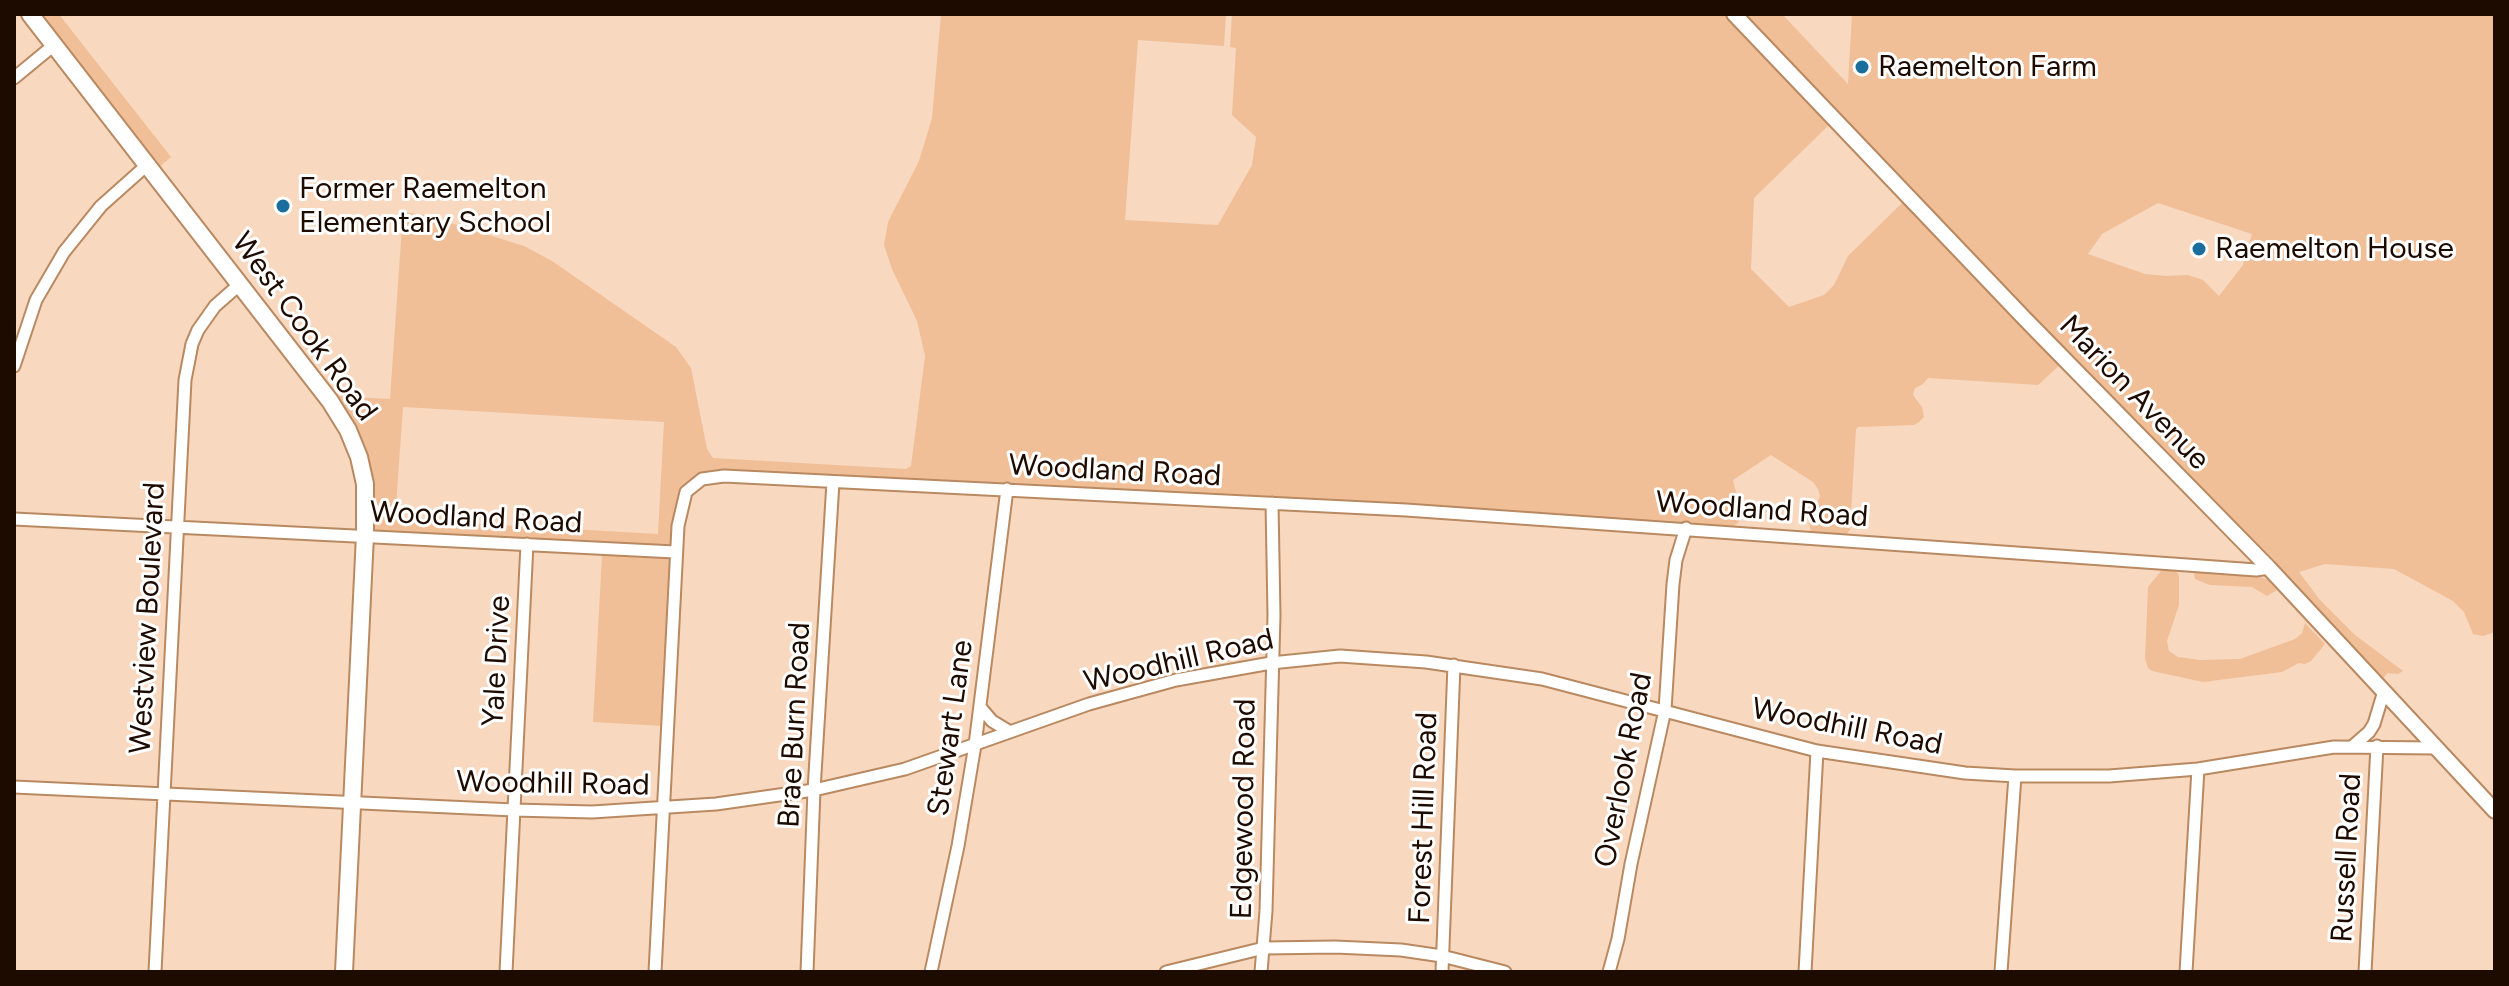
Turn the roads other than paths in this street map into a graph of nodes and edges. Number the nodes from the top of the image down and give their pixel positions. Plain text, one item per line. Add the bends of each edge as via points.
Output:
1 (30, 14) edge
2 (1734, 14) edge
3 (54, 45) junction
4 (14, 78) edge
5 (147, 165) junction
6 (240, 284) junction
7 (14, 366) edge
8 (833, 482) junction
9 (1007, 489) junction
10 (1272, 503) junction
11 (14, 519) edge
12 (177, 527) junction
13 (1686, 528) junction
14 (365, 535) junction
15 (527, 544) junction
16 (675, 552) junction
17 (2269, 568) junction
18 (1271, 663) junction
19 (1454, 665) junction
20 (2384, 691) junction
21 (980, 707) junction
22 (1665, 710) junction
23 (1010, 732) junction
24 (975, 745) junction
25 (2353, 746) junction
26 (2377, 746) junction
27 (2437, 748) junction
28 (1817, 751) junction
29 (2198, 769) junction
30 (2015, 776) junction
31 (14, 787) edge
32 (814, 790) junction
33 (163, 793) junction
34 (352, 802) junction
35 (664, 809) junction
36 (514, 810) junction
37 (2495, 811) edge
38 (1264, 948) junction
39 (1442, 956) junction
40 (155, 972) edge
41 (344, 972) edge
42 (506, 972) edge
43 (655, 972) edge
44 (807, 972) edge
45 (931, 972) edge
46 (1166, 972) edge
47 (1261, 972) edge
48 (1442, 972) edge
49 (1505, 972) edge
50 (1609, 972) edge
51 (1805, 972) edge
52 (2001, 972) edge
53 (2186, 972) edge
54 (2365, 972) edge

1 - 3 main road, West Cook Road
2 - 17 street, Marion Avenue
3 - 4 street
3 - 5 main road, West Cook Road
5 - 6 main road, West Cook Road
5 - 7 street via 101,206 64,252 36,300
6 - 12 street, Westview Boulevard via 206,317 192,344 185,380
6 - 14 main road, West Cook Road via 348,430 365,484
8 - 9 street, Woodland Road
8 - 16 street, Woodland Road via 702,479 682,501
8 - 32 street, Brae Burn Road
9 - 10 street, Woodland Road
9 - 21 street, Stewart Lane
10 - 13 street, Woodland Road
10 - 18 street, Edgewood Road
11 - 12 street, Woodland Road
12 - 14 street, Woodland Road
12 - 33 street, Westview Boulevard
13 - 17 street, Woodland Road
13 - 22 street, Overlook Road via 1673,584
14 - 15 street, Woodland Road
14 - 34 main road, West Cook Road
15 - 16 street, Woodland Road
15 - 36 street, Yale Drive
16 - 35 street
17 - 20 street, Marion Avenue
18 - 19 street, Woodhill Road via 1355,656
18 - 23 street, Woodhill Road via 1176,680
18 - 38 street, Edgewood Road
19 - 22 street, Woodhill Road via 1564,684
19 - 39 street, Forest Hill Road
20 - 25 street via 2374,724
20 - 27 street, Marion Avenue
21 - 23 street
21 - 24 street, Stewart Lane
22 - 28 street, Woodhill Road
22 - 50 street, Overlook Road
23 - 24 street, Woodhill Road
24 - 32 street, Woodhill Road via 905,769
24 - 45 street, Stewart Lane
25 - 26 street, Woodhill Road
25 - 29 street, Woodhill Road
26 - 27 street, Woodhill Road
26 - 54 street, Russell Road
27 - 37 street, Marion Avenue
28 - 30 street, Woodhill Road
28 - 51 street
29 - 30 street, Woodhill Road
29 - 53 street
30 - 52 street
31 - 33 street, Woodhill Road
32 - 35 street, Woodhill Road
32 - 44 street, Brae Burn Road
33 - 34 street, Woodhill Road
33 - 40 street, Westview Boulevard
34 - 36 street, Woodhill Road
34 - 41 main road, West Cook Road
35 - 36 street, Woodhill Road
35 - 43 street
36 - 42 street, Yale Drive
38 - 39 street via 1362,947
38 - 46 street
38 - 47 street, Edgewood Road
39 - 48 street, Forest Hill Road
39 - 49 street

